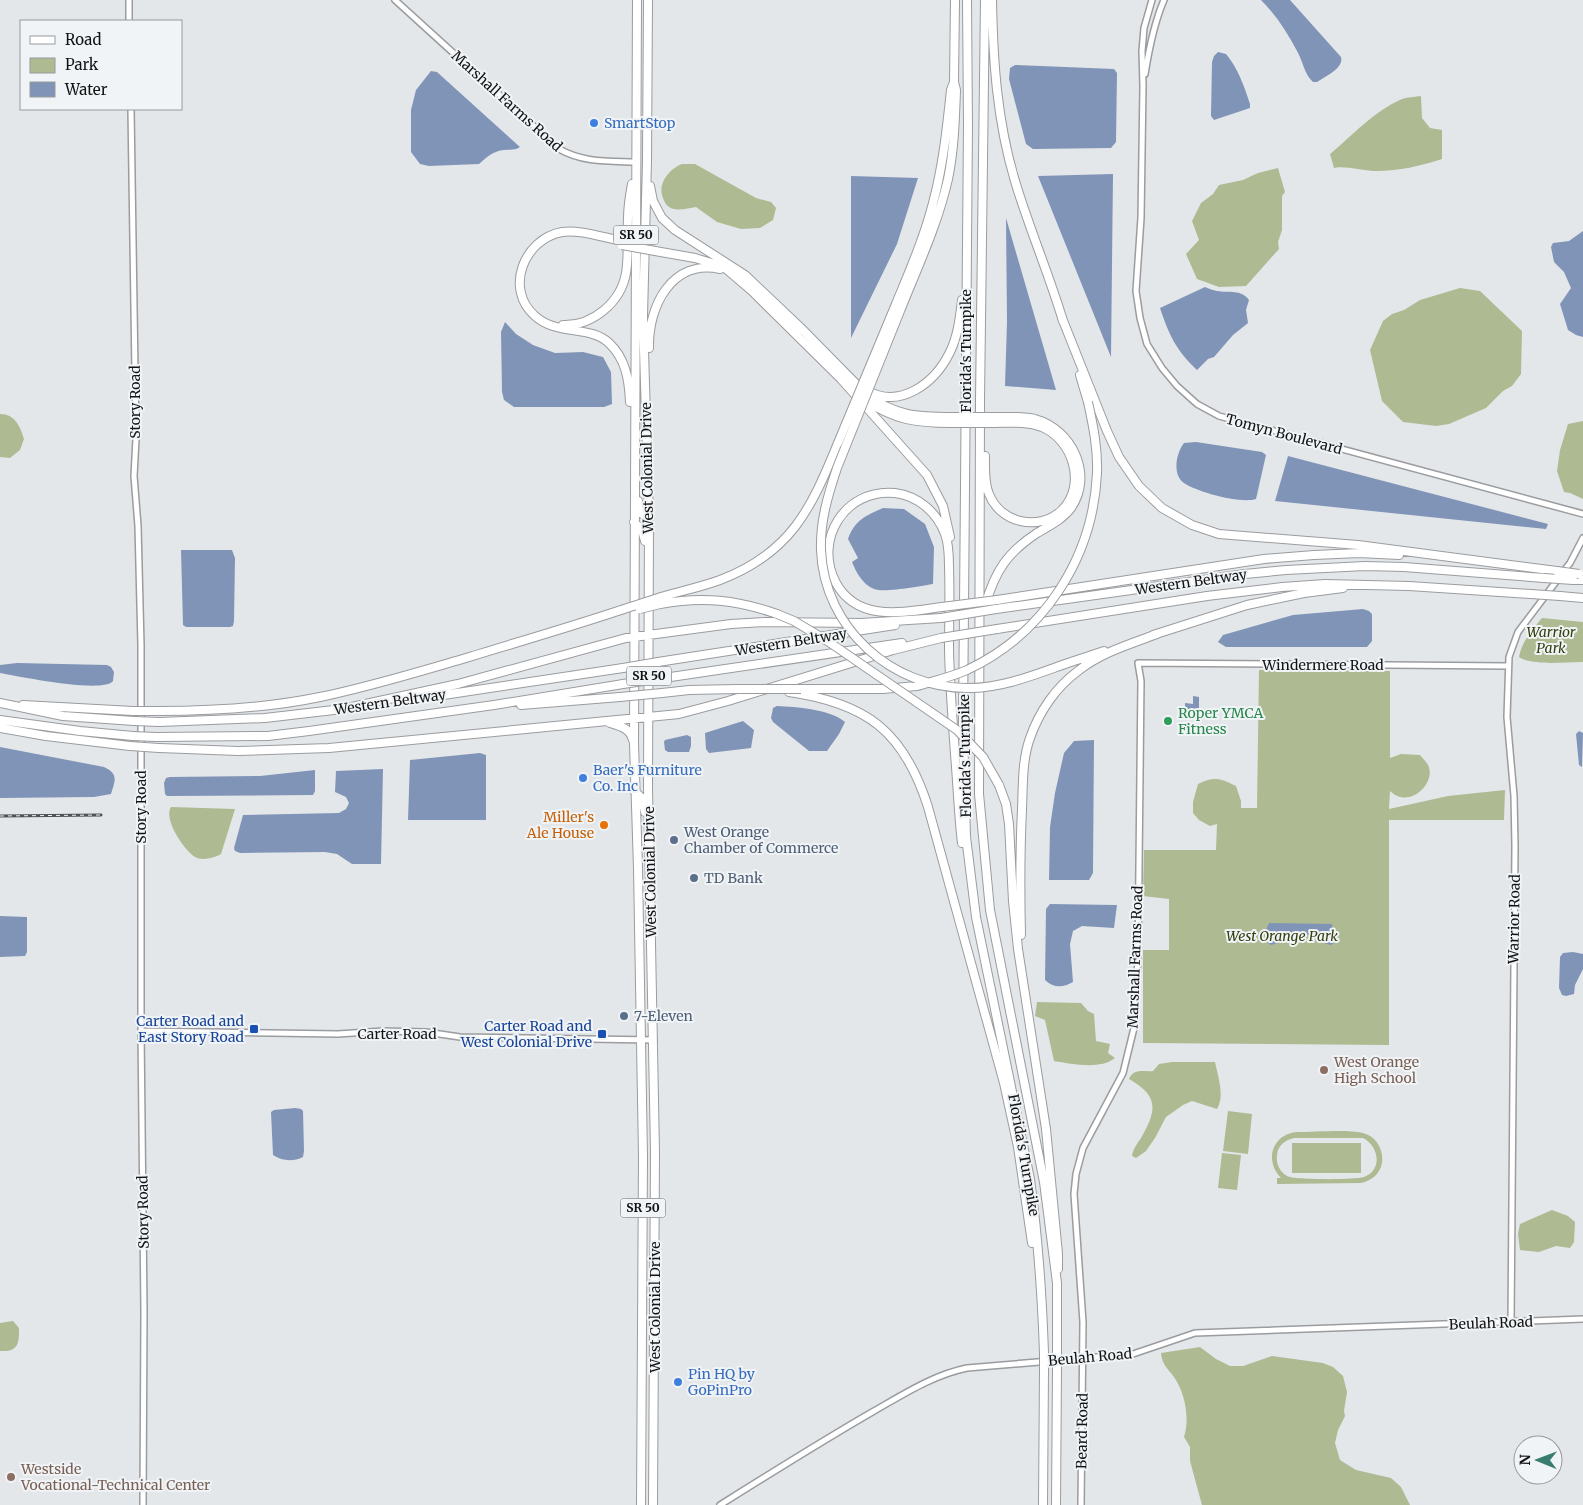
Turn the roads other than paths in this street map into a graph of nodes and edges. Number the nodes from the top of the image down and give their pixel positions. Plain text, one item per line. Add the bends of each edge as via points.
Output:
1 (129, 0) edge
2 (395, 0) edge
3 (637, 0) edge
4 (648, 0) edge
5 (955, 0) edge
6 (967, 0) edge
7 (985, 0) edge
8 (992, 0) edge
9 (1152, 0) edge
10 (1164, 0) edge
11 (129, 20) edge
12 (1143, 86) junction
13 (131, 110) edge
14 (647, 161) junction
15 (636, 162) junction
16 (622, 243) junction
17 (655, 249) junction
18 (724, 262) junction
19 (731, 272) junction
20 (966, 276) junction
21 (899, 305) junction
22 (841, 379) junction
23 (852, 380) junction
24 (980, 400) junction
25 (1092, 402) junction
26 (952, 420) junction
27 (993, 420) junction
28 (648, 442) junction
29 (634, 471) junction
30 (1583, 514) edge
31 (649, 519) junction
32 (634, 522) junction
33 (1583, 538) edge
34 (648, 555) junction
35 (1471, 559) junction
36 (1579, 577) edge
37 (1372, 585) junction
38 (950, 586) junction
39 (1583, 598) edge
40 (661, 600) junction
41 (942, 618) junction
42 (980, 624) junction
43 (648, 634) junction
44 (1157, 634) junction
45 (634, 637) junction
46 (941, 638) junction
47 (1138, 663) joint
48 (1508, 666) junction
49 (738, 689) junction
50 (0, 703) edge
51 (494, 705) junction
52 (348, 708) junction
53 (634, 718) junction
54 (649, 718) junction
55 (0, 720) edge
56 (605, 722) junction
57 (0, 728) edge
58 (634, 743) junction
59 (635, 792) junction
60 (649, 828) junction
61 (639, 912) junction
62 (976, 917) junction
63 (639, 924) junction
64 (651, 926) junction
65 (652, 953) junction
66 (1028, 1012) junction
67 (141, 1031) junction
68 (641, 1040) junction
69 (654, 1040) junction
70 (642, 1176) junction
71 (656, 1217) junction
72 (643, 1243) junction
73 (655, 1274) junction
74 (1057, 1283) junction
75 (1042, 1293) junction
76 (1583, 1319) edge
77 (1511, 1322) junction
78 (1083, 1358) junction
79 (642, 1377) junction
80 (654, 1422) junction
81 (143, 1505) edge
82 (641, 1505) edge
83 (653, 1505) edge
84 (720, 1505) edge
85 (1043, 1505) edge
86 (1056, 1505) edge
87 (1081, 1505) edge

1 - 11 street
2 - 15 street, Marshall Farms Road via 559,149 588,160
3 - 15 highway, West Colonial Drive / SR 50
4 - 14 highway, West Colonial Drive / SR 50
5 - 21 highway via 956,99 948,179 929,240
6 - 20 highway, Florida's Turnpike
7 - 24 highway, Florida's Turnpike
8 - 25 highway via 992,48 1002,129 1015,181
9 - 12 street, Tomyn Boulevard via 1144,28
10 - 12 street, Tomyn Boulevard via 1149,49
12 - 30 street, Tomyn Boulevard via 1141,218 1136,291 1147,344 1177,386 1197,404 1219,416
13 - 67 street, Story Road via 134,476 141,645
14 - 18 highway via 652,196 662,218
14 - 28 highway, West Colonial Drive / SR 50 via 643,316
15 - 16 highway via 629,203 626,273 614,299 596,316 571,325 551,322 531,305 524,287 525,268 534,251 543,244 558,236 570,235
15 - 29 highway, West Colonial Drive / SR 50
16 - 17 highway
16 - 29 highway via 571,232 547,236 531,249 524,260 520,281 526,305 534,315 549,326 602,338 615,349 623,362 630,394
17 - 18 highway
17 - 19 highway via 704,260
18 - 23 highway via 745,275
19 - 22 highway
19 - 28 highway via 709,268 690,270 674,279 658,302 649,335 651,411
20 - 23 highway via 950,351 924,385 913,392 891,397 869,392
20 - 62 highway, Florida's Turnpike via 963,727 966,837
21 - 40 highway, bridge via 813,499 782,543 746,568
21 - 44 highway, bridge via 828,492 821,524 825,574 837,609 854,635 874,656 901,673 929,684 957,688 1013,681
22 - 26 highway via 863,399 888,414 912,421
22 - 38 highway via 913,457 936,489 948,526
23 - 26 highway via 877,402 902,413
24 - 27 highway via 986,484 993,502 1008,516 1025,522 1054,516 1068,501 1074,484 1074,466 1066,447 1054,434 1034,424
24 - 42 highway, Florida's Turnpike
25 - 35 highway via 1119,457 1139,486 1162,508 1192,525 1226,535 1358,545
25 - 49 highway, bridge via 1096,447 1095,494 1084,540 1063,586 1046,609 1001,651 966,670 916,686
26 - 27 highway, bridge
27 - 42 highway via 1028,418 1058,430 1076,455 1080,484 1075,501 1065,515 1019,546 1004,562 991,587
28 - 31 highway, West Colonial Drive / SR 50
29 - 31 highway via 638,508
29 - 32 highway, West Colonial Drive / SR 50
31 - 34 highway, West Colonial Drive / SR 50
32 - 34 highway via 644,533
32 - 45 highway, West Colonial Drive / SR 50
33 - 48 street, Warrior Road via 1570,563 1518,632
34 - 43 highway, West Colonial Drive / SR 50
35 - 36 highway, bridge
35 - 38 highway, bridge via 1359,553 1264,559 942,608 884,613 864,609 838,586 830,567 828,543 836,523 849,507 874,494 896,493 919,501 933,513 946,536
36 - 41 highway, Western Beltway, bridge via 1544,578 1365,566 1286,570
37 - 39 highway, Western Beltway, bridge
37 - 44 highway via 1275,598
37 - 46 highway, Western Beltway, bridge via 1325,584 1242,591
38 - 62 highway via 950,686 961,836
40 - 50 highway, bridge via 412,674 319,697 226,709 158,711
40 - 66 highway, bridge via 722,600 752,606 794,621 957,730 983,756 1006,804 1018,949
41 - 43 highway via 861,623 765,622
41 - 52 highway, Western Beltway, bridge
42 - 74 highway, Florida's Turnpike via 979,794 985,872 1038,1149
43 - 45 highway
43 - 54 highway, West Colonial Drive / SR 50
44 - 66 highway via 1101,657 1079,670 1048,701 1029,739 1024,765 1021,840 1022,949
45 - 52 highway via 458,684
45 - 53 highway, West Colonial Drive / SR 50
46 - 51 highway, Western Beltway, bridge
46 - 54 highway via 701,709
47 - 48 street, Windermere Road
47 - 78 street, Marshall Farms Road via 1136,1008 1133,1036 1123,1073 1083,1148 1076,1174 1074,1203
48 - 77 street, Warrior Road via 1507,717 1515,846
49 - 51 highway, bridge
49 - 75 highway, bridge via 789,692 832,700 861,714 880,726 899,746 922,786 1004,1083
50 - 52 highway, Western Beltway, bridge via 63,716 159,722 265,718
51 - 55 highway, Western Beltway, bridge via 268,736 133,736
53 - 54 highway
53 - 56 highway
53 - 58 highway, West Colonial Drive / SR 50
54 - 60 highway, West Colonial Drive / SR 50
56 - 57 highway, bridge via 329,748 238,751 130,746
56 - 58 highway via 626,729
58 - 59 highway, West Colonial Drive / SR 50
59 - 60 highway via 642,798
59 - 61 highway, West Colonial Drive / SR 50
60 - 64 highway, West Colonial Drive / SR 50
61 - 63 highway, West Colonial Drive / SR 50
61 - 64 highway
62 - 75 highway, Florida's Turnpike via 1024,1146
63 - 65 highway via 647,935
63 - 68 highway, West Colonial Drive / SR 50
64 - 65 highway, West Colonial Drive / SR 50
65 - 69 highway, West Colonial Drive / SR 50
66 - 74 highway via 1046,1129 1058,1254
67 - 68 street, Carter Road via 338,1034 383,1031 460,1037
67 - 81 street, Story Road
68 - 69 street, Carter Road
68 - 70 highway, West Colonial Drive / SR 50
69 - 71 highway, West Colonial Drive / SR 50
70 - 71 highway via 648,1209
70 - 72 highway, West Colonial Drive / SR 50
71 - 73 highway, West Colonial Drive / SR 50
72 - 73 highway via 650,1249
72 - 79 highway, West Colonial Drive / SR 50
73 - 80 highway, West Colonial Drive / SR 50
74 - 86 highway, Florida's Turnpike, bridge
75 - 85 highway, Florida's Turnpike, bridge
76 - 77 street, Beulah Road
77 - 78 street, Beulah Road via 1194,1333 1133,1354
78 - 84 street, Beulah Road via 968,1368 926,1381
78 - 87 street, Beard Road
79 - 80 highway via 647,1414
79 - 82 highway, West Colonial Drive / SR 50
80 - 83 highway, West Colonial Drive / SR 50

